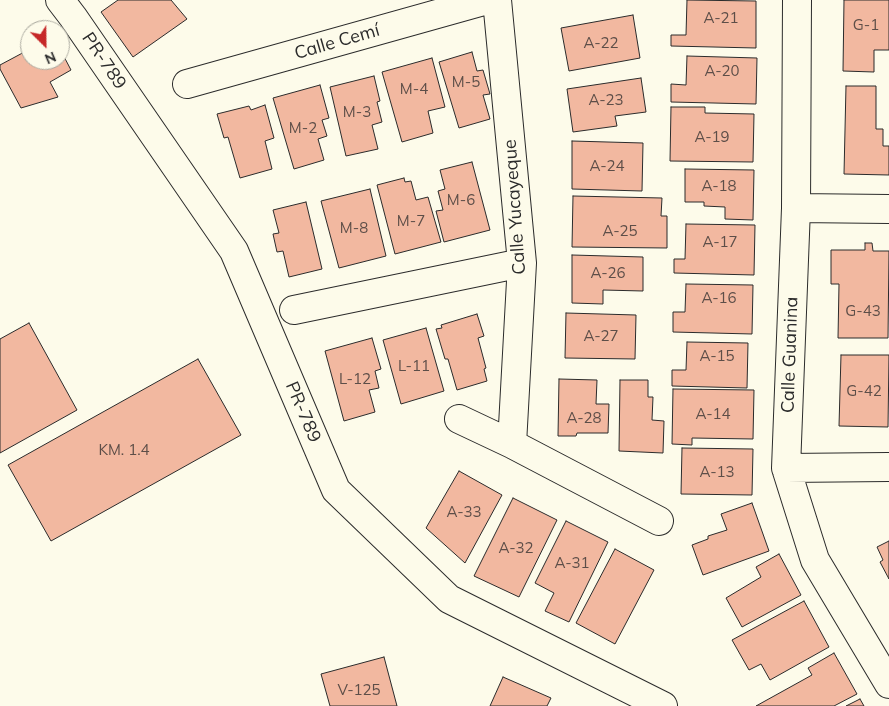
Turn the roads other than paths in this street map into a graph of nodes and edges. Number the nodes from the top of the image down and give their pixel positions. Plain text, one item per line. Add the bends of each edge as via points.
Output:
1 (60, 0) edge
2 (487, 0) edge
3 (497, 0) edge
4 (797, 0) edge
5 (187, 84) dead end
6 (796, 208) junction
7 (889, 209) edge
8 (522, 263) junction
9 (294, 310) dead end
10 (459, 419) dead end
11 (512, 444) junction
12 (889, 467) edge
13 (786, 468) junction
14 (659, 521) dead end
15 (889, 684) edge
16 (662, 706) edge

1 - 16 street, PR-789 / PR-789 via 234,251 336,490 449,599
2 - 5 street, Calle Cemí
3 - 8 street, Calle Yucayeque
4 - 6 street, Calle Guanina
6 - 7 street
6 - 13 street, Calle Guanina
8 - 9 street
8 - 11 street, Calle Yucayeque
10 - 11 street
11 - 14 street
12 - 13 street
13 - 15 street, Calle Guanina via 815,560

